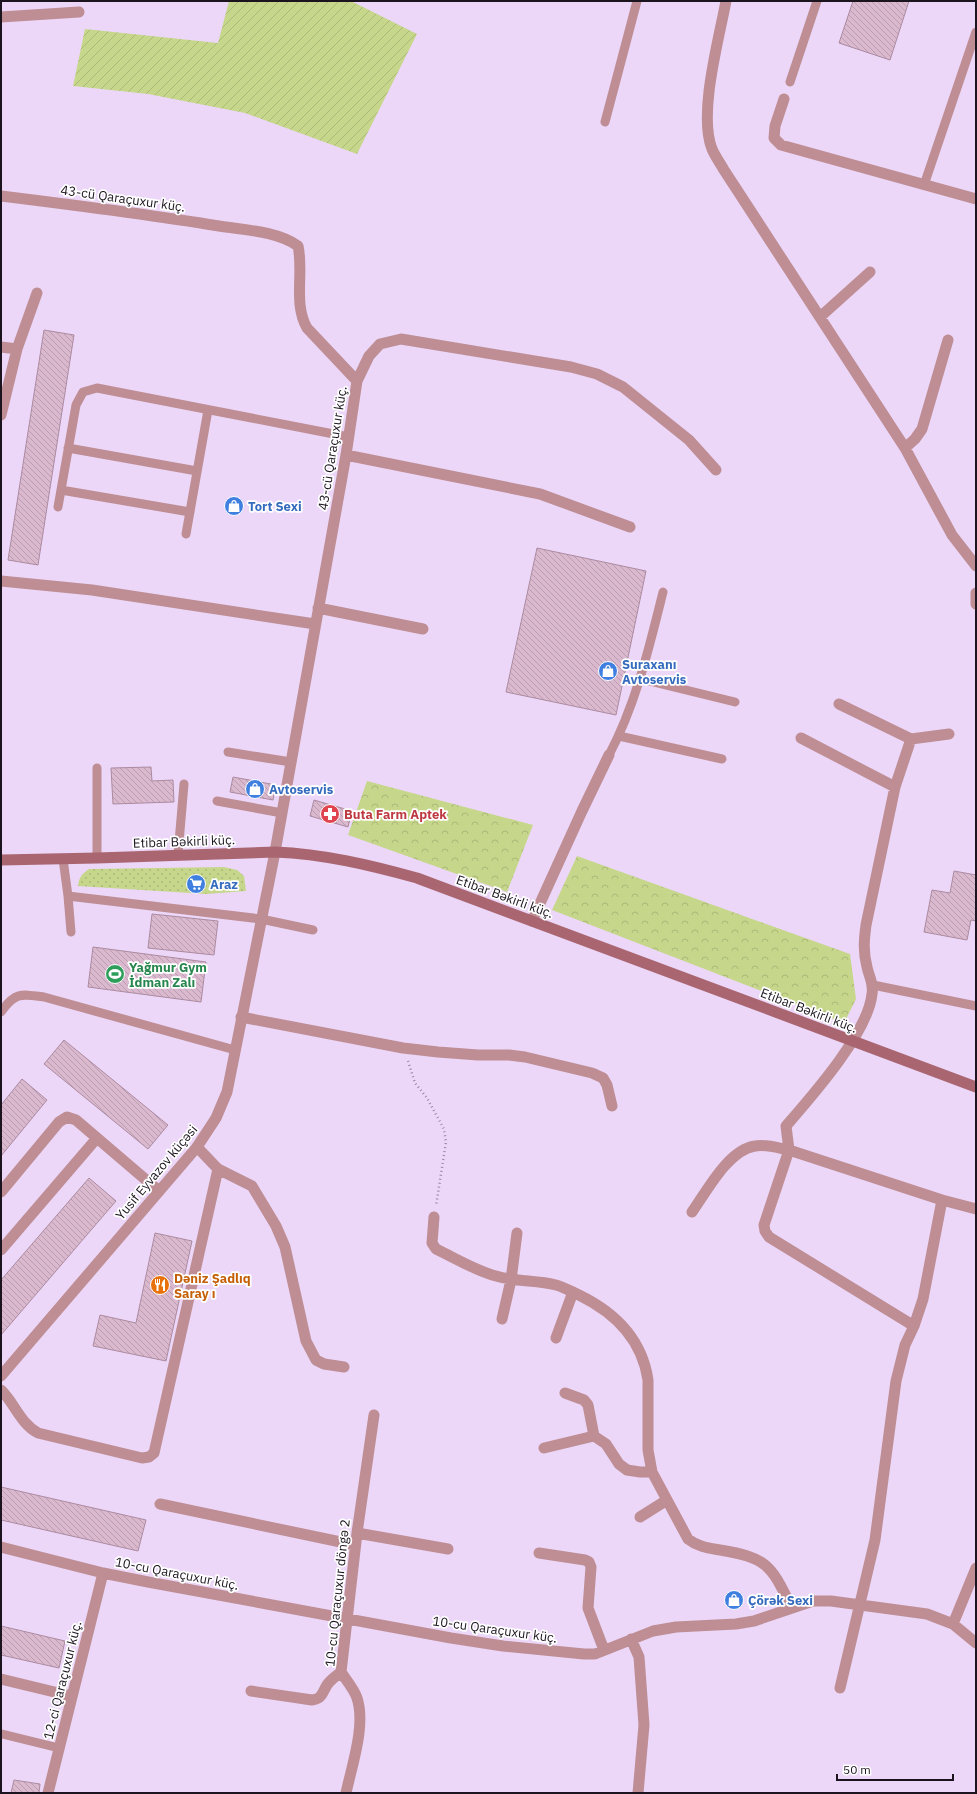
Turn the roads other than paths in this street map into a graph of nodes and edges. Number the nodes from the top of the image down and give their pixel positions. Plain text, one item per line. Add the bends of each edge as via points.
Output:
1 (637, 1) edge
2 (726, 1) edge
3 (817, 1) edge
4 (79, 12) dead end
5 (1, 17) edge
6 (976, 32) edge
7 (790, 82) dead end
8 (784, 99) dead end
9 (605, 122) dead end
10 (924, 185) junction
11 (1, 196) edge
12 (976, 199) edge
13 (870, 272) dead end
14 (36, 293) dead end
15 (820, 317) junction
16 (948, 340) dead end
17 (1, 347) edge
18 (16, 349) junction
19 (357, 381) junction
20 (208, 410) junction
21 (1, 415) edge
22 (349, 437) junction
23 (68, 448) junction
24 (905, 448) junction
25 (346, 455) junction
26 (716, 470) dead end
27 (197, 471) junction
28 (61, 490) junction
29 (58, 507) dead end
30 (190, 512) junction
31 (630, 527) dead end
32 (186, 534) dead end
33 (976, 566) edge
34 (1, 582) edge
35 (663, 592) dead end
36 (976, 593) edge
37 (976, 604) edge
38 (318, 608) junction
39 (315, 624) junction
40 (423, 629) dead end
41 (641, 679) junction
42 (735, 702) dead end
43 (839, 704) dead end
44 (949, 734) dead end
45 (619, 736) junction
46 (801, 738) dead end
47 (911, 739) junction
48 (228, 752) dead end
49 (609, 755) joint
50 (722, 759) dead end
51 (291, 762) junction
52 (97, 768) dead end
53 (184, 784) dead end
54 (895, 786) junction
55 (216, 802) dead end
56 (282, 813) junction
57 (275, 852) junction
58 (178, 854) junction
59 (97, 858) junction
60 (63, 859) junction
61 (1, 860) edge
62 (68, 896) junction
63 (261, 919) junction
64 (532, 921) junction
65 (313, 930) dead end
66 (71, 932) dead end
67 (873, 985) junction
68 (976, 1006) edge
69 (1, 1012) edge
70 (241, 1017) junction
71 (852, 1042) junction
72 (235, 1050) junction
73 (976, 1087) edge
74 (612, 1106) dead end
75 (97, 1138) junction
76 (197, 1147) junction
77 (789, 1150) junction
78 (218, 1169) junction
79 (159, 1191) junction
80 (1, 1192) edge
81 (942, 1200) junction
82 (976, 1209) edge
83 (692, 1212) dead end
84 (434, 1217) road end
85 (516, 1233) dead end
86 (1, 1250) edge
87 (511, 1280) junction
88 (573, 1292) junction
89 (502, 1319) dead end
90 (914, 1326) junction
91 (556, 1338) dead end
92 (344, 1367) dead end
93 (1, 1376) edge
94 (1, 1390) edge
95 (565, 1393) dead end
96 (374, 1415) dead end
97 (594, 1436) junction
98 (544, 1448) dead end
99 (652, 1472) junction
100 (667, 1500) junction
101 (160, 1504) dead end
102 (640, 1517) dead end
103 (357, 1533) junction
104 (356, 1545) junction
105 (1, 1547) edge
106 (448, 1549) dead end
107 (540, 1553) dead end
108 (976, 1568) edge
109 (103, 1573) junction
110 (859, 1605) junction
111 (792, 1608) junction
112 (347, 1618) junction
113 (953, 1624) junction
114 (631, 1639) junction
115 (976, 1643) edge
116 (604, 1650) junction
117 (341, 1672) junction
118 (1, 1679) edge
119 (840, 1688) dead end
120 (251, 1691) dead end
121 (71, 1696) junction
122 (2, 1734) dead end
123 (59, 1748) junction
124 (48, 1793) edge
125 (346, 1793) edge
126 (638, 1793) edge

1 - 9 lane
2 - 15 street via 709,93 707,128 712,149
3 - 7 lane
4 - 5 street
6 - 10 lane
8 - 10 street via 775,126 774,138 781,145
10 - 12 street
11 - 19 street, 43-cü Qaraçuxur küç. via 186,220 290,240 298,246 301,258 301,318 307,328
13 - 15 street
14 - 18 street
15 - 24 street
16 - 24 street via 922,429
17 - 18 street
18 - 21 street
19 - 22 street, 43-cü Qaraçuxur küç.
19 - 26 street via 369,356 380,344 401,339 571,367 597,374 623,387 689,440
20 - 22 lane
20 - 23 lane via 97,388 83,392 76,405
20 - 27 lane
22 - 25 street, 43-cü Qaraçuxur küç.
23 - 27 lane
23 - 28 lane
24 - 33 street via 952,535
25 - 31 street via 540,494
25 - 38 street, 43-cü Qaraçuxur küç.
27 - 30 lane
28 - 29 lane
28 - 30 lane
30 - 32 lane
34 - 39 street via 92,590
35 - 41 lane
36 - 37 street
38 - 39 street, 43-cü Qaraçuxur küç.
38 - 40 street
39 - 51 street, 43-cü Qaraçuxur küç.
41 - 42 lane
41 - 45 lane
43 - 47 street
44 - 47 street
45 - 49 lane
45 - 50 lane
46 - 54 street
47 - 54 street
48 - 51 lane
49 - 64 street
51 - 56 street, 43-cü Qaraçuxur küç.
52 - 59 lane
53 - 58 lane
54 - 67 street via 863,946
55 - 56 lane
56 - 57 street, 43-cü Qaraçuxur küç.
57 - 58 main road, Etibar Bəkirli küç.
57 - 63 street, Yusif Eyvazov küçəsi
57 - 64 main road, Etibar Bəkirli küç. via 330,857 417,878
58 - 59 main road, Etibar Bəkirli küç.
59 - 60 main road, Etibar Bəkirli küç.
60 - 61 main road, Etibar Bəkirli küç.
60 - 62 lane
62 - 63 lane
62 - 66 lane
63 - 65 lane
63 - 70 street, Yusif Eyvazov küçəsi
64 - 71 main road, Etibar Bəkirli küç.
67 - 68 lane
67 - 71 street via 870,1004
69 - 72 lane via 10,999 24,994 44,997
70 - 72 street, Yusif Eyvazov küçəsi
70 - 74 street via 403,1048 525,1057 592,1073 603,1078
71 - 73 main road, Etibar Bəkirli küç.
71 - 77 street via 814,1095 786,1126
72 - 76 street, Yusif Eyvazov küçəsi via 222,1105
75 - 79 street
75 - 80 street via 76,1120 67,1117 58,1122
75 - 86 street
76 - 78 street
76 - 79 street, Yusif Eyvazov küçəsi
77 - 81 street
77 - 83 street via 763,1145 744,1150 723,1167
77 - 90 street via 764,1225 765,1231 770,1237
78 - 92 street via 252,1186 276,1226 285,1247 306,1341 316,1360
78 - 94 street via 154,1452 149,1457 142,1458 38,1433 28,1428
79 - 93 street, Yusif Eyvazov küçəsi
81 - 82 street
81 - 90 street via 923,1299
84 - 87 street via 432,1243 436,1248 494,1276
85 - 87 street
87 - 88 street via 557,1286
87 - 89 street
88 - 91 street
88 - 99 street via 610,1314 637,1344 648,1380 648,1450
90 - 110 street via 905,1345 896,1381 874,1540
95 - 97 street via 584,1400 588,1406
96 - 103 street, 10-cu Qaraçuxur döngə 2
97 - 98 street
97 - 99 street via 606,1444 619,1464 627,1470
99 - 100 street
100 - 102 street
100 - 111 street via 688,1539 695,1545 735,1552 765,1564 776,1576
101 - 104 street
103 - 104 street, 10-cu Qaraçuxur döngə 2
103 - 106 street
104 - 112 street, 10-cu Qaraçuxur döngə 2
105 - 109 street, 10-cu Qaraçuxur küç.
107 - 116 street via 589,1562 591,1567 588,1608
108 - 113 street
109 - 112 street, 10-cu Qaraçuxur küç.
109 - 121 street, 12-ci Qaraçuxur küç.
110 - 111 street, 10-cu Qaraçuxur küç. via 831,1601 813,1602
110 - 113 street, 10-cu Qaraçuxur küç. via 927,1614
110 - 119 street
111 - 114 street, 10-cu Qaraçuxur küç. via 754,1621 653,1630
112 - 116 street, 10-cu Qaraçuxur küç. via 503,1646 584,1654 595,1654
112 - 117 street, 10-cu Qaraçuxur döngə 2
113 - 115 street, 10-cu Qaraçuxur küç.
114 - 116 street, 10-cu Qaraçuxur küç.
114 - 126 street via 639,1657 644,1725
117 - 120 street via 327,1684 317,1699
117 - 125 street, 10-cu Qaraçuxur döngə 2 via 357,1696 360,1710 360,1730
118 - 121 street
121 - 123 street, 12-ci Qaraçuxur küç.
122 - 123 lane
123 - 124 street, 12-ci Qaraçuxur küç.

